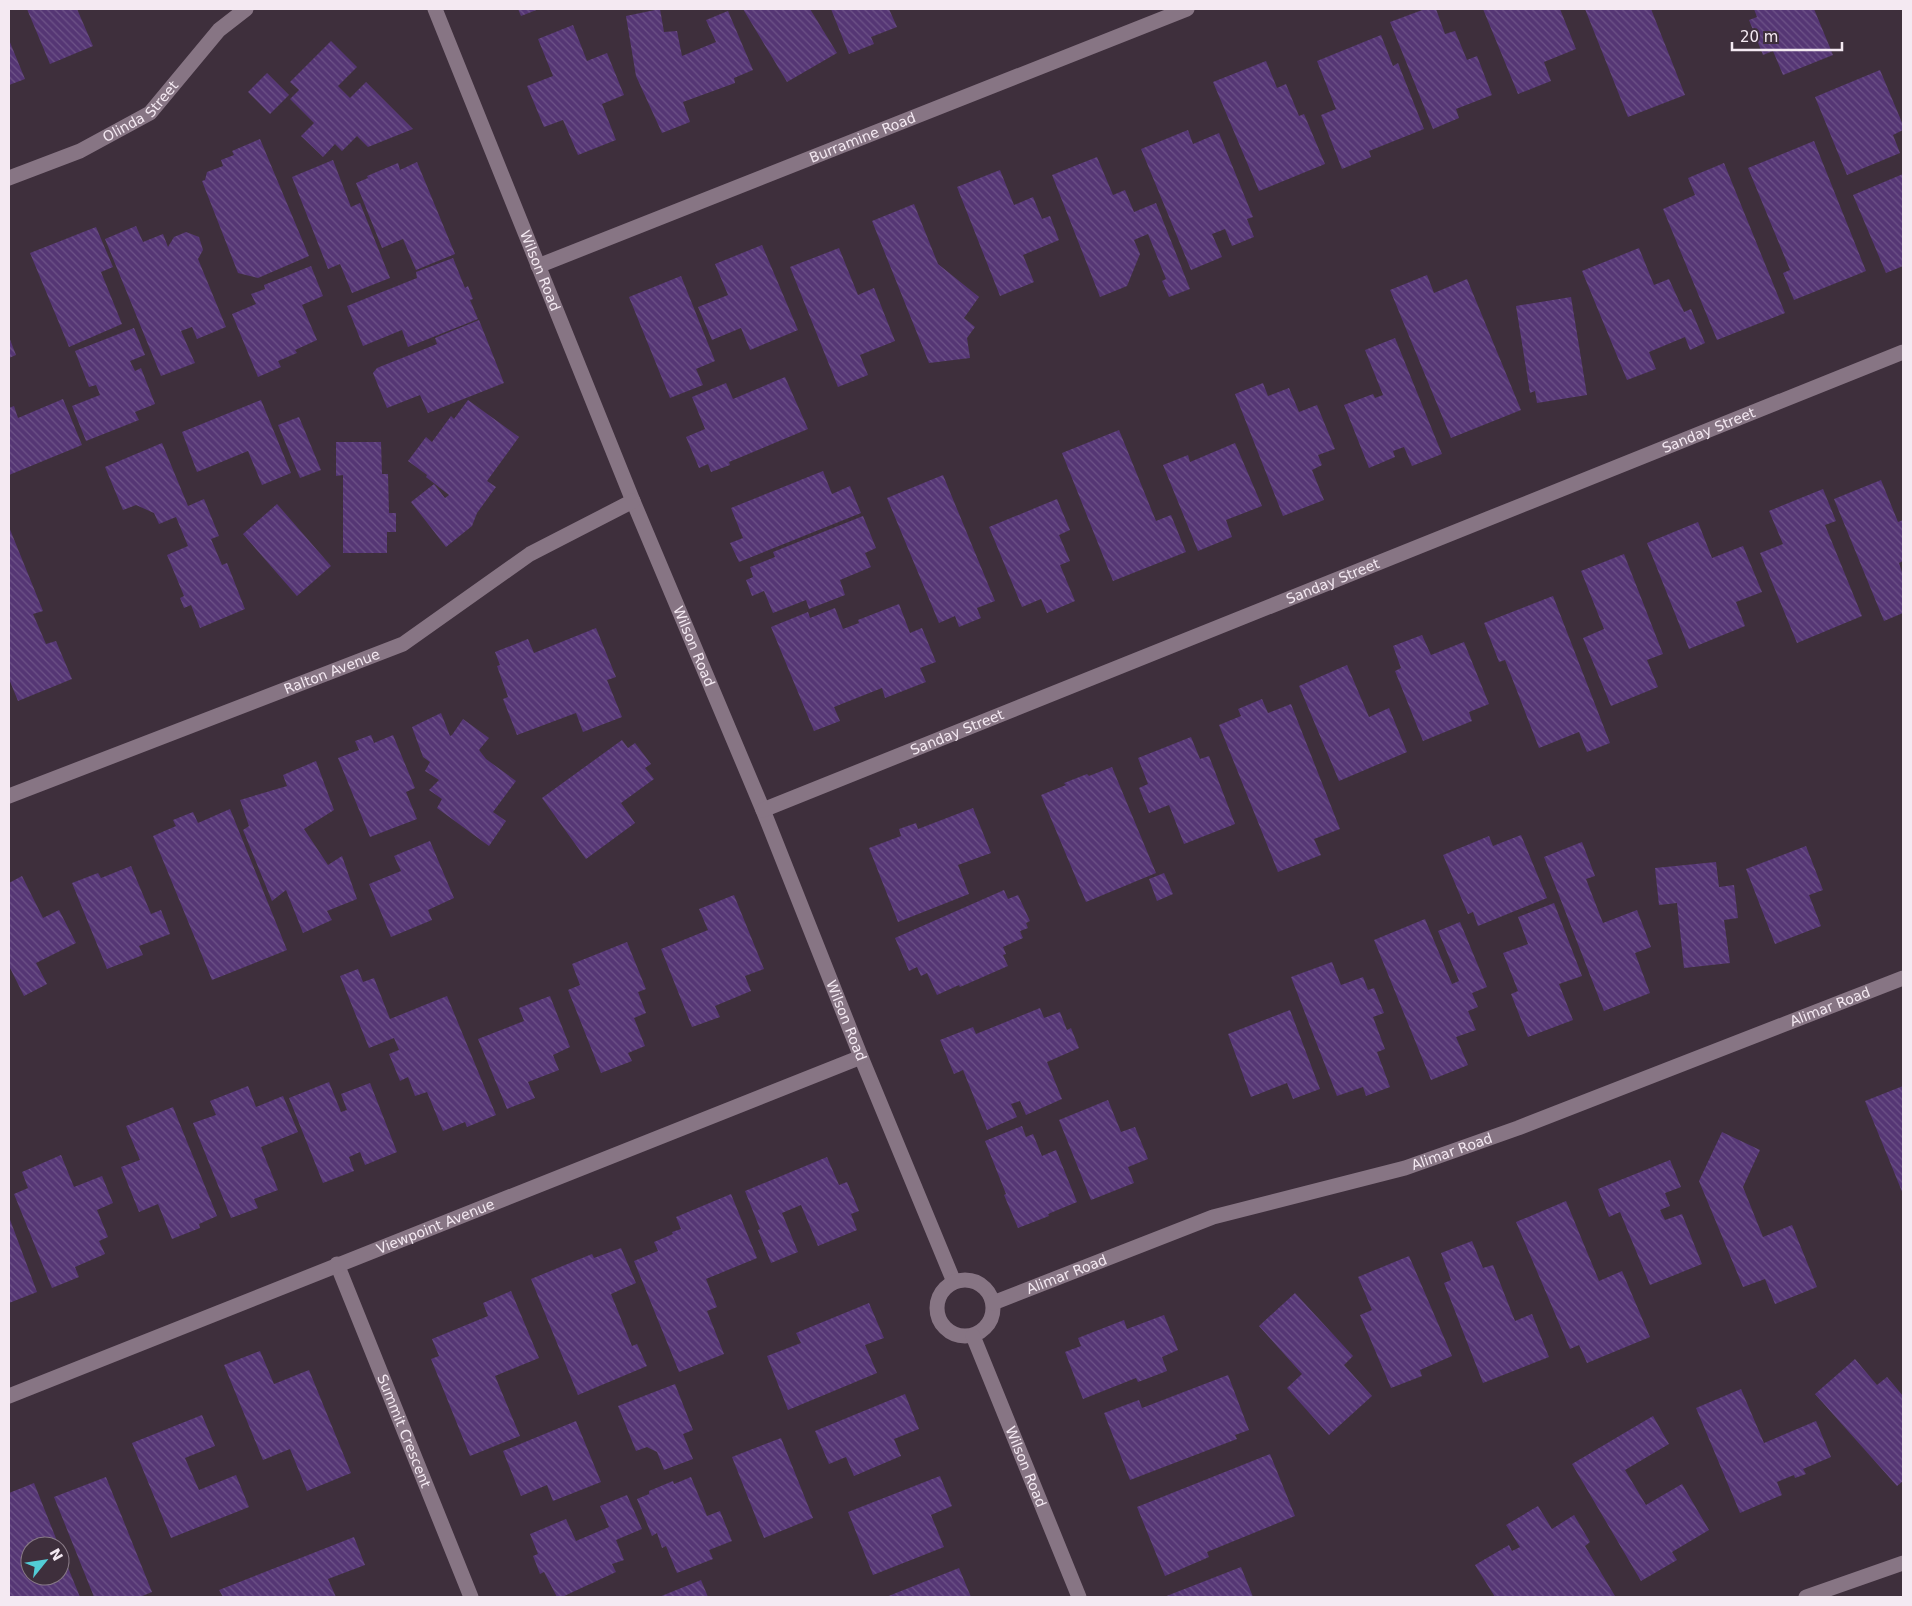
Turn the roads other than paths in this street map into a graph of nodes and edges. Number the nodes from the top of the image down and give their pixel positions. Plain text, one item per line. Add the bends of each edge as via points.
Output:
1 (246, 9) edge
2 (435, 9) edge
3 (1187, 9) edge
4 (9, 178) edge
5 (538, 266) junction
6 (1903, 352) edge
7 (633, 501) junction
8 (9, 796) edge
9 (763, 810) junction
10 (1903, 978) edge
11 (861, 1057) junction
12 (337, 1264) junction
13 (954, 1282) junction
14 (993, 1303) junction
15 (973, 1336) junction
16 (9, 1396) edge
17 (1903, 1563) edge
18 (471, 1597) edge
19 (1079, 1597) edge
20 (1806, 1597) edge

1 - 4 street, Olinda Street via 219,30 150,113 80,152
2 - 5 street, Wilson Road
3 - 5 street, Burramine Road
5 - 7 street, Wilson Road
6 - 9 street, Sanday Street
7 - 8 street, Ralton Avenue via 530,554 403,644
7 - 9 street, Wilson Road
9 - 11 street, Wilson Road
10 - 14 street, Alimar Road via 1492,1137 1405,1168 1213,1218
11 - 12 street, Viewpoint Avenue
11 - 13 street, Wilson Road
12 - 16 street, Viewpoint Avenue
12 - 18 street, Summit Crescent
13 - 14 street via 973,1281 989,1293
13 - 15 street via 939,1294 936,1314 940,1323 954,1335
14 - 15 street via 990,1323
15 - 19 street, Wilson Road
17 - 20 street

